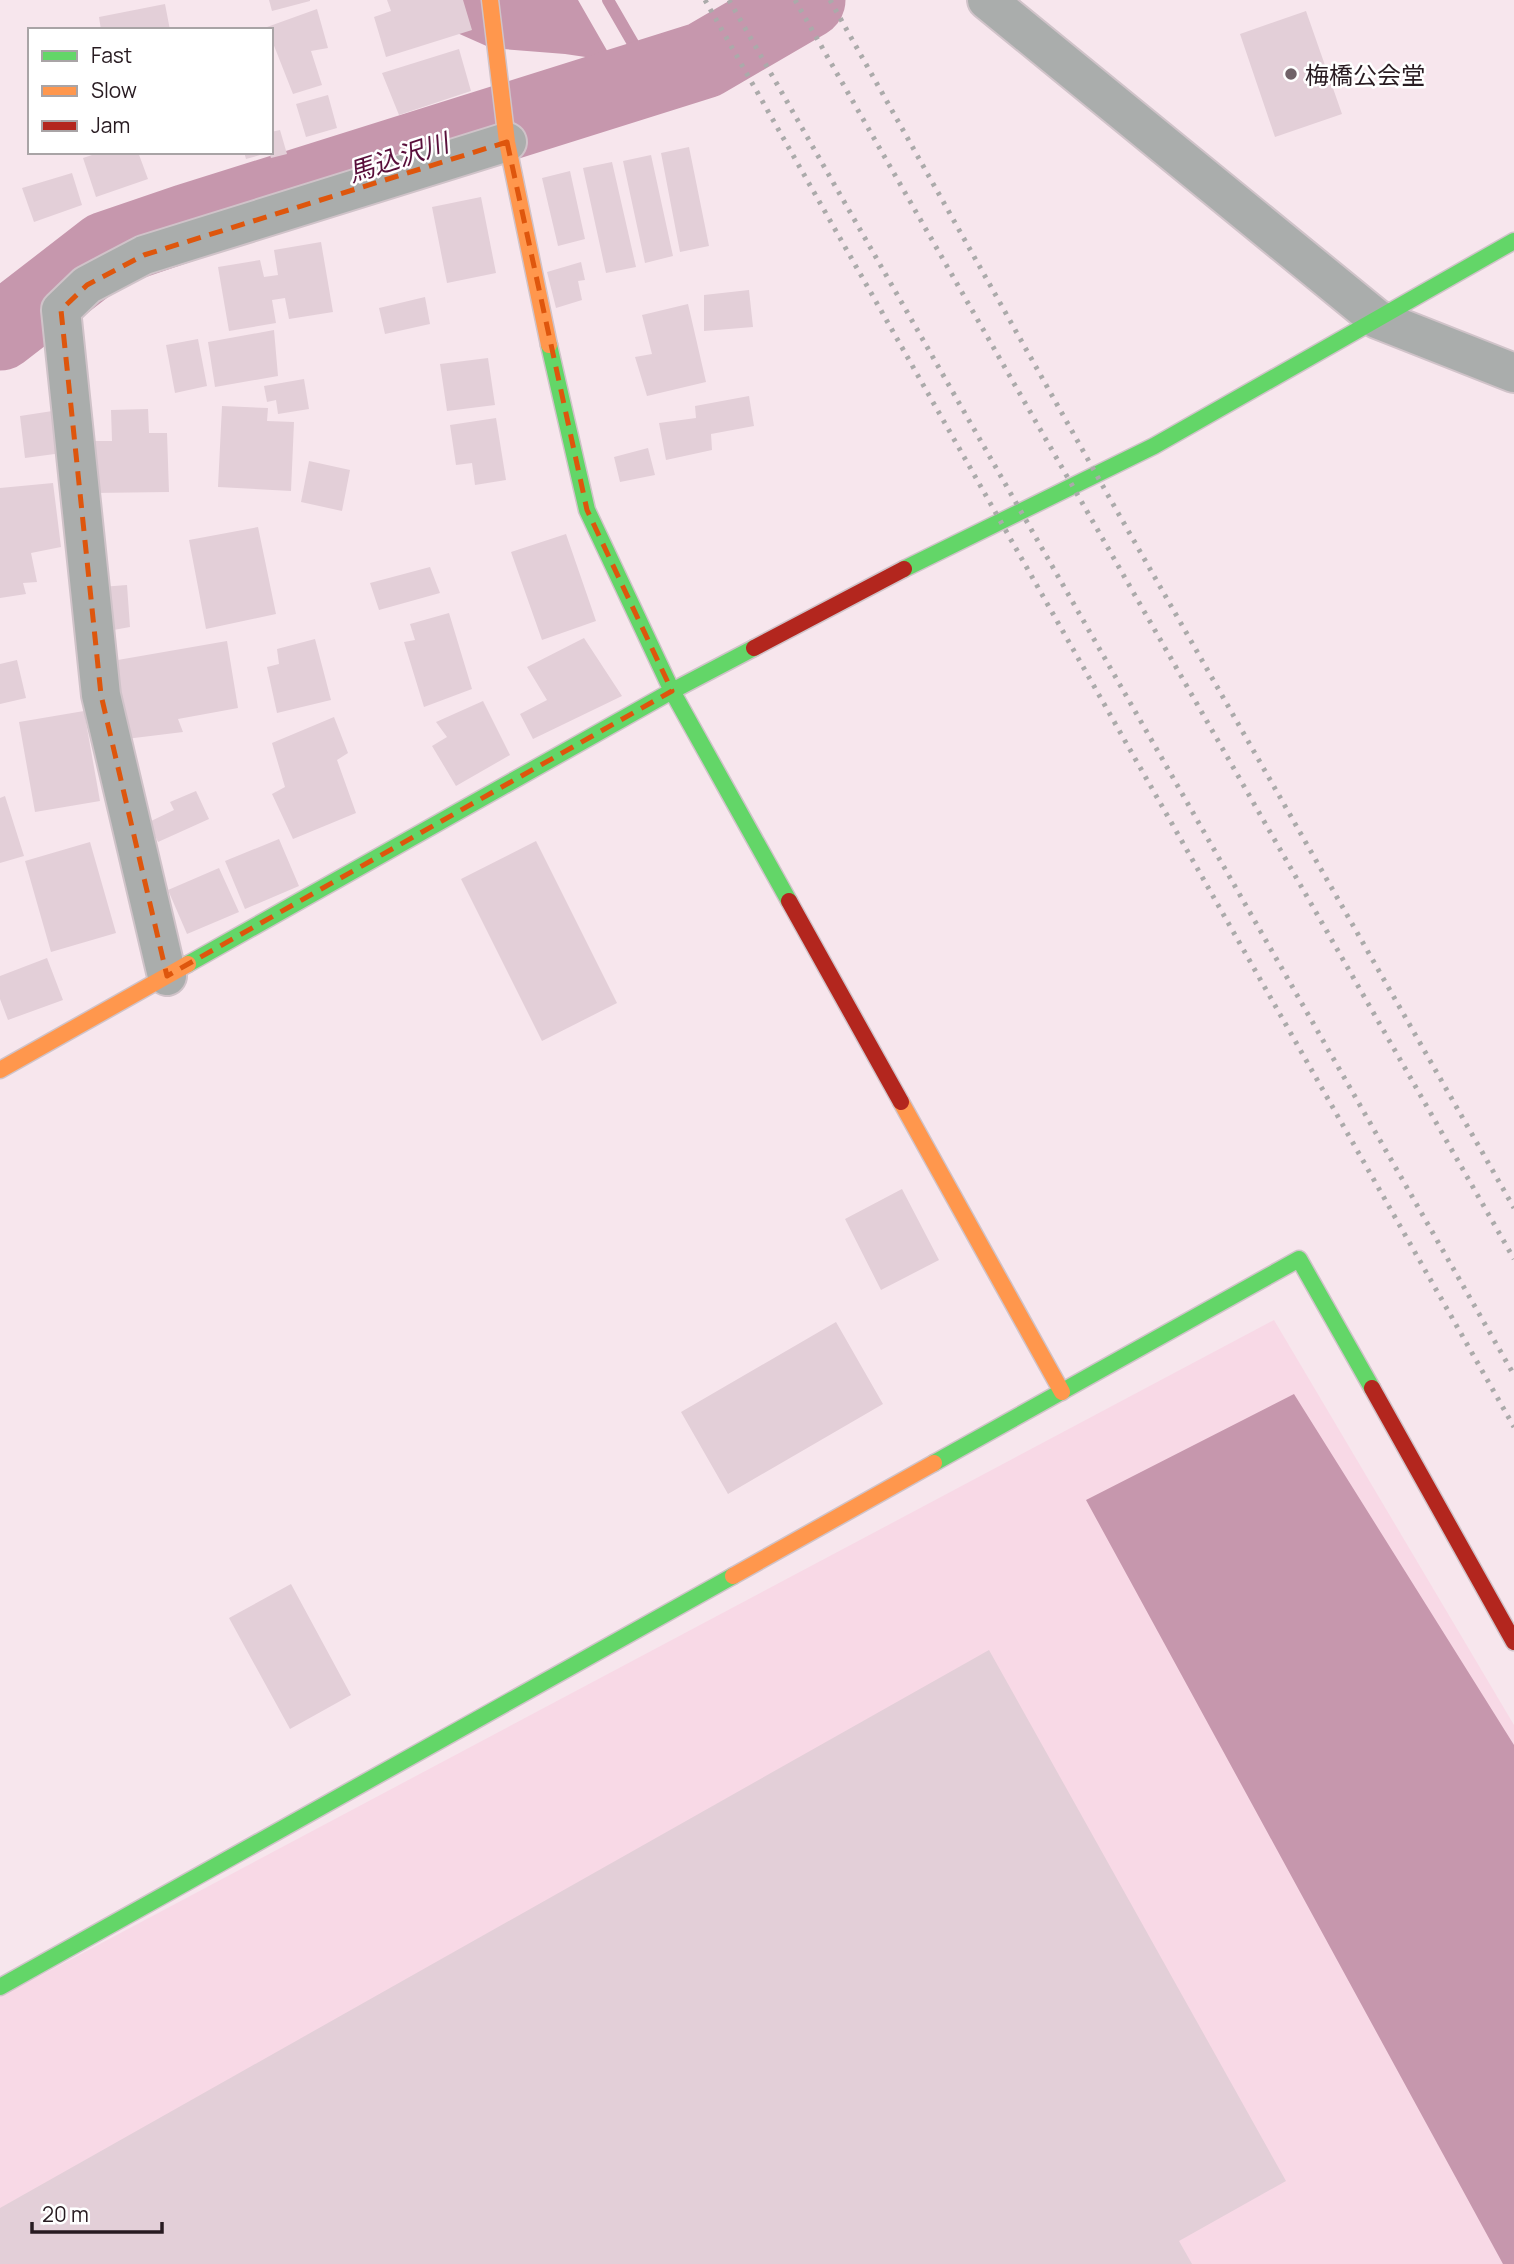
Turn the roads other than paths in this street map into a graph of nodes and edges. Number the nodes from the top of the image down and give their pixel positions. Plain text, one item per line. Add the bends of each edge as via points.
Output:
1 (490, 0) edge
2 (987, 0) edge
3 (505, 125) junction
4 (1514, 241) edge
5 (1377, 318) junction
6 (1514, 373) edge
7 (672, 691) junction
8 (167, 976) junction
9 (0, 1070) edge
10 (1062, 1392) junction
11 (1514, 1642) edge
12 (0, 1987) edge

1 - 3 street
2 - 5 street
3 - 7 street via 587,510
3 - 8 street via 144,255 87,285 61,310 101,695
4 - 5 street
5 - 6 street
5 - 7 street via 1154,446 931,555
7 - 8 street
7 - 10 street
8 - 9 street
10 - 11 street via 1299,1259
10 - 12 street

